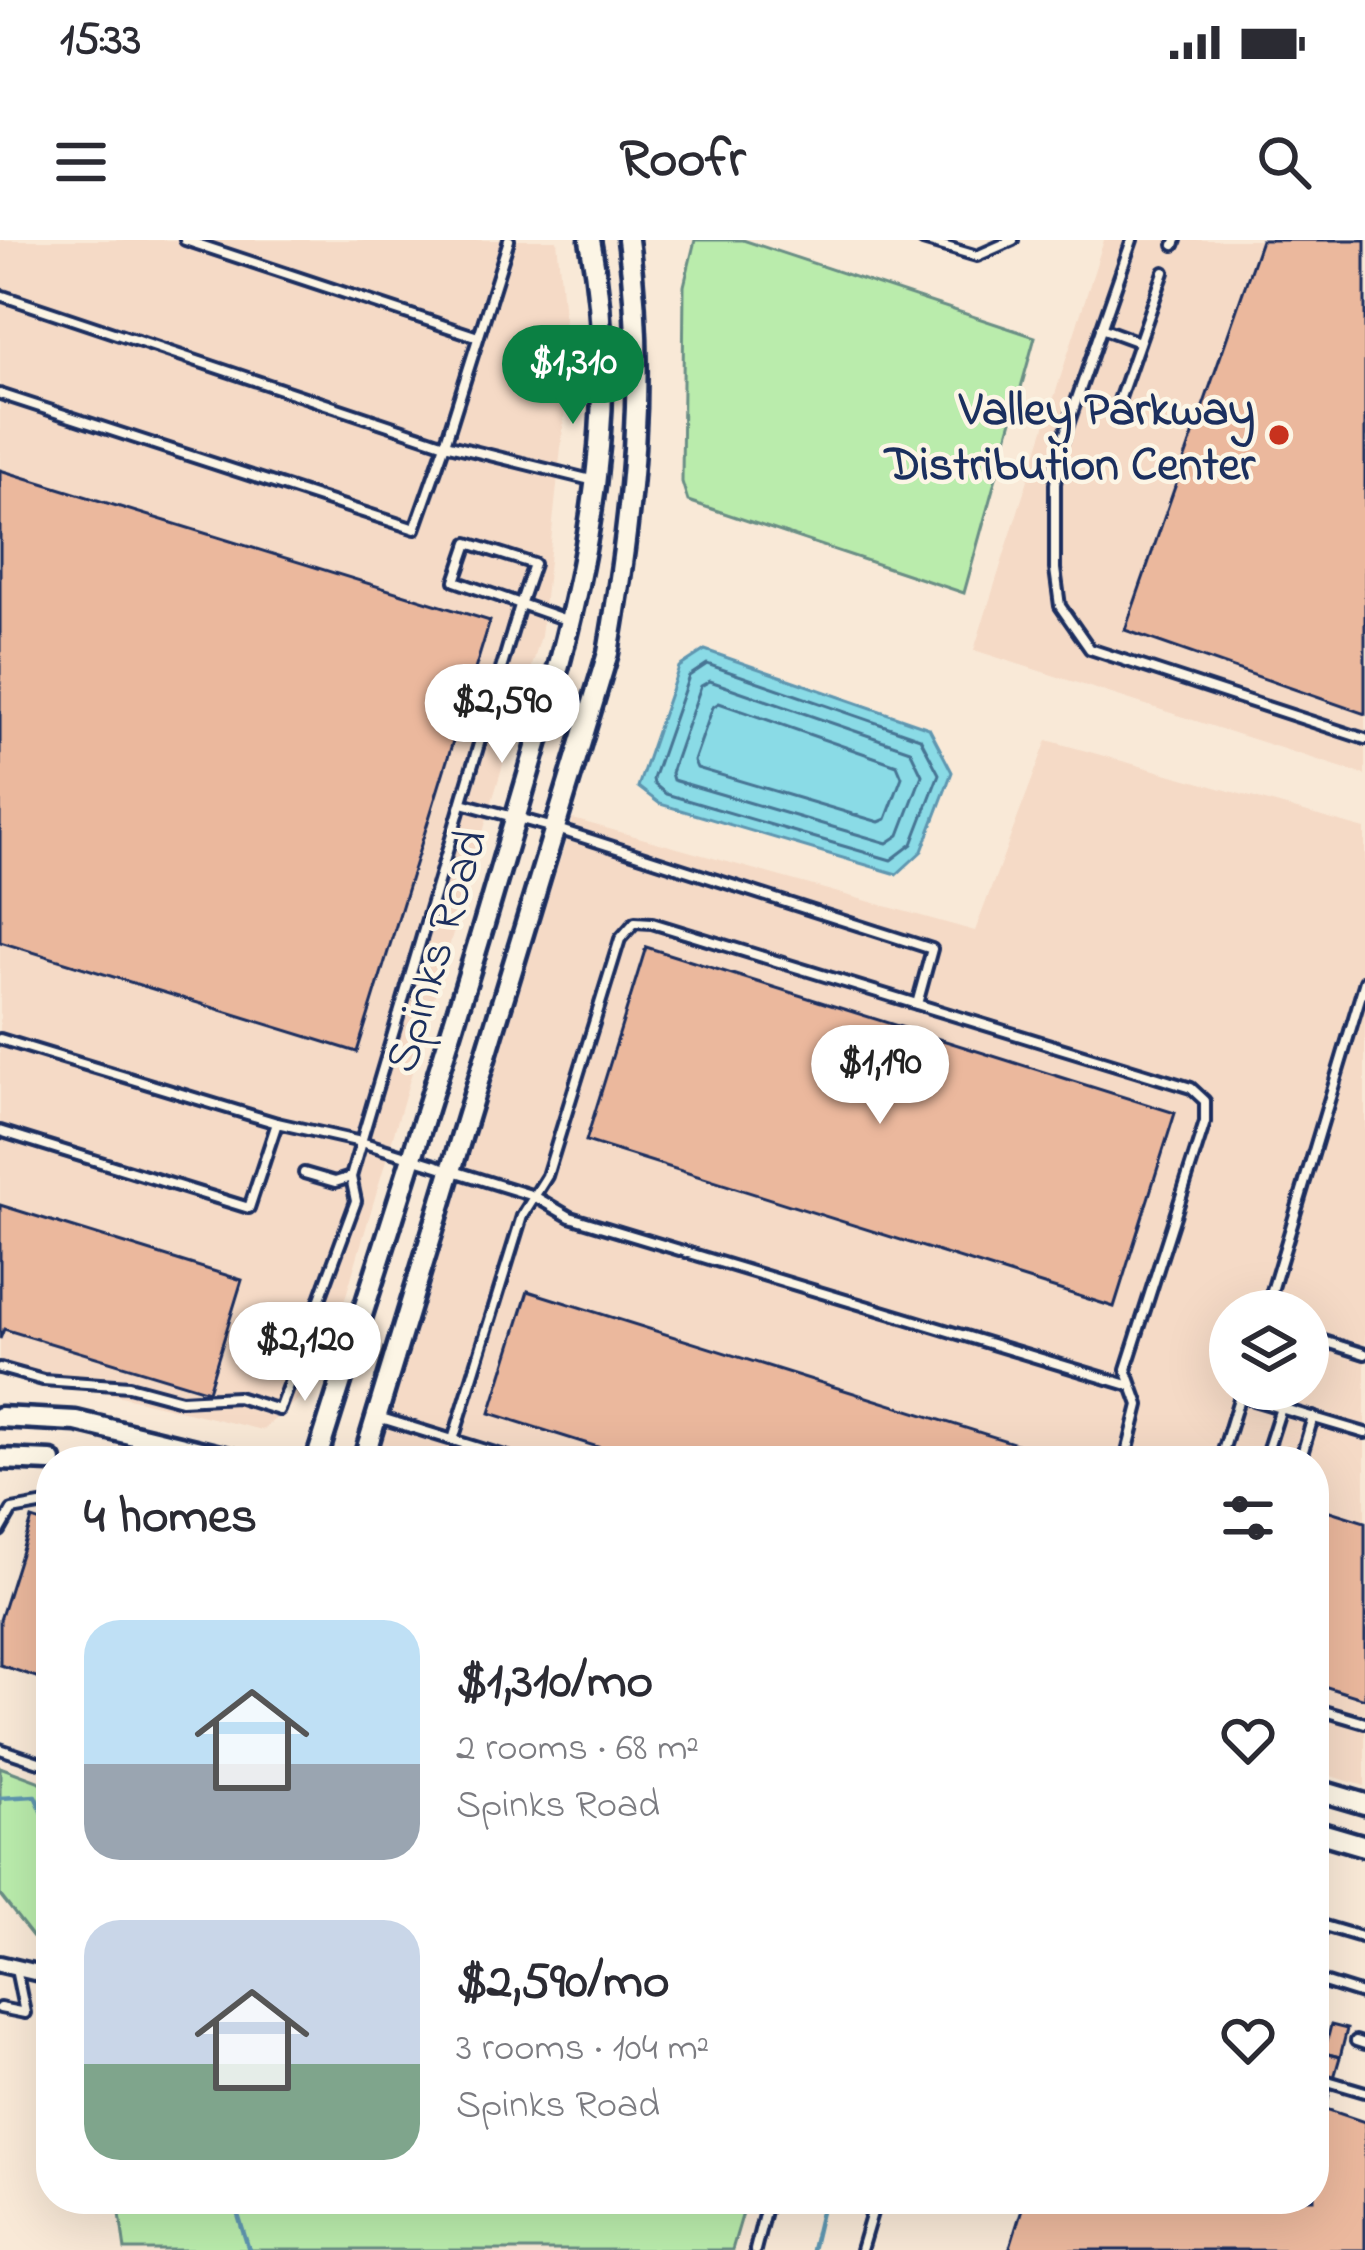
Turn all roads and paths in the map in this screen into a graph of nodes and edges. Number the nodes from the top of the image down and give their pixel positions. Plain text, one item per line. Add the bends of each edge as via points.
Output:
1 (185, 240) edge
2 (508, 240) edge
3 (590, 240) edge
4 (628, 240) edge
5 (922, 240) edge
6 (1013, 240) edge
7 (1132, 240) edge
8 (1164, 272) dead end
9 (0, 295) edge
10 (1102, 328) junction
11 (478, 337) junction
12 (1139, 342) junction
13 (0, 394) edge
14 (1116, 409) dead end
15 (445, 444) junction
16 (599, 482) junction
17 (632, 482) junction
18 (521, 602) junction
19 (572, 622) junction
20 (1365, 739) edge
21 (461, 803) junction
22 (516, 817) junction
23 (554, 828) junction
24 (1365, 981) edge
25 (917, 1004) junction
26 (0, 1039) edge
27 (277, 1123) junction
28 (0, 1131) edge
29 (361, 1142) junction
30 (410, 1160) junction
31 (451, 1171) junction
32 (304, 1173) dead end
33 (351, 1177) junction
34 (534, 1196) junction
35 (1272, 1290) edge
36 (1329, 1343) edge
37 (1365, 1354) edge
38 (0, 1367) edge
39 (1132, 1387) junction
40 (1236, 1410) edge
41 (1280, 1410) edge
42 (1287, 1410) edge
43 (377, 1416) junction
44 (0, 1417) edge
45 (1313, 1418) junction
46 (1365, 1433) edge
47 (453, 1440) junction
48 (180, 1446) edge
49 (321, 1446) edge
50 (368, 1446) edge
51 (472, 1446) edge
52 (1128, 1446) edge
53 (1225, 1446) edge
54 (1269, 1446) edge
55 (1305, 1446) edge
56 (0, 1459) edge
57 (36, 1460) edge
58 (36, 1506) edge
59 (0, 1531) edge
60 (1329, 1712) edge
61 (1365, 1723) edge
62 (0, 1749) edge
63 (36, 1761) edge
64 (1329, 1793) edge
65 (1365, 1804) edge
66 (1329, 1835) edge
67 (1365, 1846) edge
68 (1329, 1927) edge
69 (1365, 1938) edge
70 (8, 1966) edge
71 (1329, 1984) edge
72 (1365, 1995) edge
73 (0, 2008) edge
74 (1329, 2081) edge
75 (1365, 2092) edge
76 (764, 2214) edge
77 (872, 2214) edge
78 (755, 2250) edge
79 (861, 2250) edge

1 - 11 lane
2 - 11 lane
3 - 16 main road, Spinks Road via 601,372
4 - 17 main road, Spinks Road via 638,311
5 - 6 lane via 976,256
7 - 10 lane
8 - 12 lane
9 - 15 lane
10 - 12 lane
10 - 20 lane via 1054,484 1060,605 1090,649
11 - 15 lane
12 - 14 lane
13 - 15 lane via 415,529
15 - 16 lane
16 - 17 main road
16 - 19 main road, Spinks Road
17 - 23 main road, Spinks Road via 608,653
18 - 18 lane via 533,564 468,543 455,580
18 - 19 lane
18 - 21 lane
19 - 22 main road, Spinks Road
21 - 22 lane
21 - 29 lane
22 - 23 lane
22 - 30 main road, Spinks Road
23 - 25 lane via 932,949
23 - 31 main road, Spinks Road
24 - 35 lane
25 - 34 lane via 634,922 620,939 548,1176
25 - 39 lane via 1191,1088 1204,1101 1205,1122 1126,1369
26 - 27 lane
27 - 28 lane via 249,1208
27 - 29 lane
29 - 30 lane
29 - 33 lane
30 - 31 lane
30 - 49 main road, Spinks Road
31 - 34 lane
31 - 43 main road, Spinks Road
32 - 33 lane via 335,1182
33 - 38 lane via 356,1201 279,1410 237,1397 181,1400
34 - 39 lane via 570,1217
34 - 47 lane
36 - 37 lane
39 - 52 lane via 1138,1405
40 - 53 lane
41 - 54 lane
42 - 45 lane
43 - 47 lane
43 - 50 main road, Spinks Road
44 - 48 main road via 76,1421
45 - 46 lane
45 - 55 lane
47 - 51 lane
56 - 57 main road
58 - 59 lane via 12,1510
60 - 61 lane
62 - 63 lane
64 - 65 main road
66 - 67 main road
68 - 69 lane
70 - 73 lane via 25,2013
71 - 72 lane
74 - 75 lane
76 - 78 lane
77 - 79 lane

